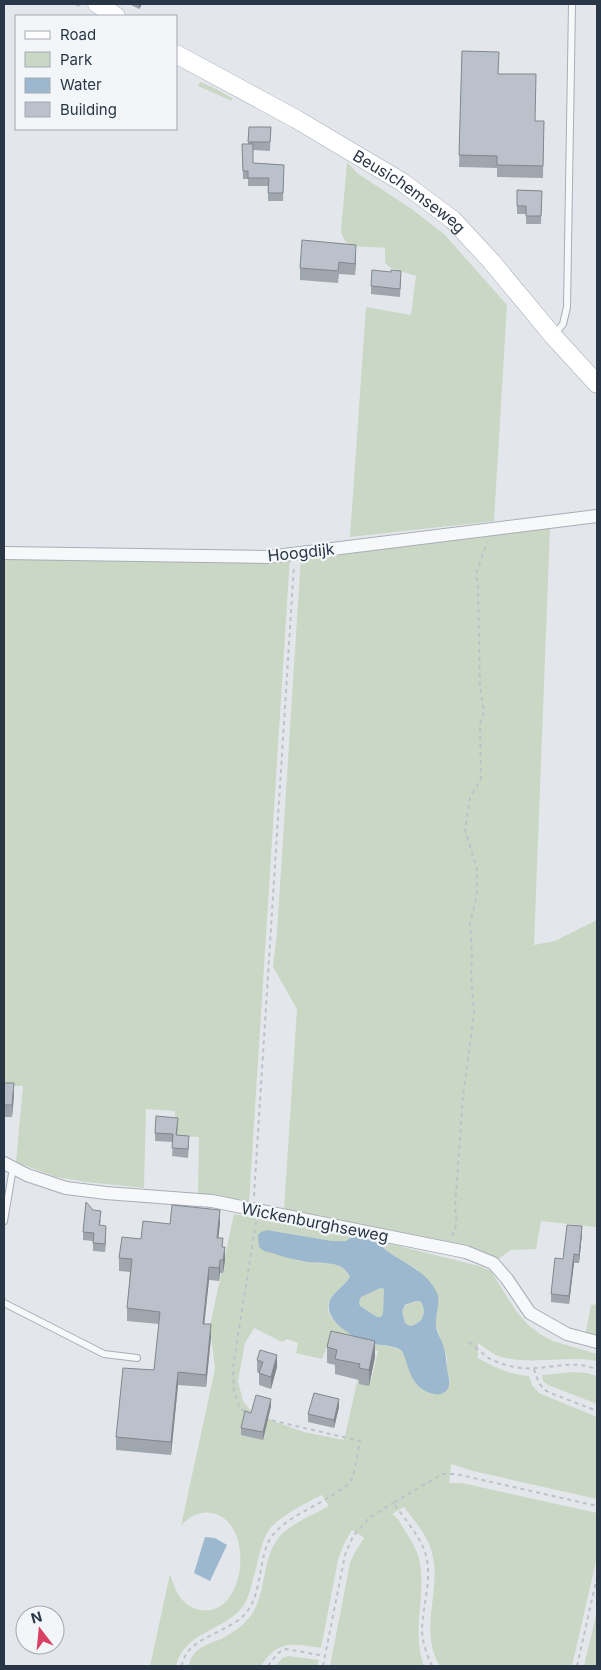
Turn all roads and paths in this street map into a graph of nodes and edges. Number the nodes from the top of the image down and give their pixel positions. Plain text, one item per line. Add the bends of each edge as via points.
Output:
1 (97, 4) edge
2 (572, 4) edge
3 (114, 15) edge
4 (178, 55) edge
5 (554, 336) junction
6 (597, 384) edge
7 (597, 516) edge
8 (487, 530) junction
9 (295, 552) junction
10 (4, 553) edge
11 (9, 1165) edge
12 (256, 1209) junction
13 (4, 1221) edge
14 (450, 1249) junction
15 (4, 1303) edge
16 (469, 1342) dead end
17 (597, 1342) edge
18 (137, 1358) dead end
19 (534, 1369) junction
20 (597, 1370) edge
21 (597, 1411) edge
22 (247, 1412) edge
23 (263, 1419) edge
24 (393, 1503) junction
25 (597, 1506) edge
26 (597, 1577) edge
27 (325, 1656) junction
28 (182, 1666) edge
29 (268, 1666) edge
30 (323, 1666) edge
31 (432, 1666) edge
32 (577, 1666) edge

1 - 3 street
2 - 5 lane via 566,307 562,324
4 - 5 street, Beusichemseweg via 296,118 402,182 453,220
5 - 6 street, Beusichemseweg
7 - 8 street, Hoogdijk
8 - 9 street, Hoogdijk
8 - 14 path via 487,544 476,574 484,712 480,724 481,779 470,798 465,830 477,869 477,895 470,922 474,1013 463,1096 455,1208 457,1219
9 - 10 street, Hoogdijk via 268,556
9 - 12 path
11 - 12 street, Wickenburghseweg via 26,1175 66,1188 212,1201
11 - 13 lane
12 - 14 street, Wickenburghseweg
12 - 22 path via 233,1367 234,1391 240,1409
14 - 17 street, Wickenburghseweg via 493,1263 530,1313 567,1334
15 - 18 lane via 104,1354
16 - 19 path via 489,1358 516,1368
19 - 20 path via 567,1365
19 - 21 path via 542,1388
23 - 28 path via 360,1441 350,1482 277,1530 268,1543 253,1602 245,1614 231,1626 187,1651
24 - 25 path via 442,1474 456,1474
24 - 27 path via 369,1518 353,1536 345,1555
24 - 31 path via 425,1551 429,1576 422,1631
26 - 32 path
27 - 29 path via 286,1649 278,1653
27 - 30 path

